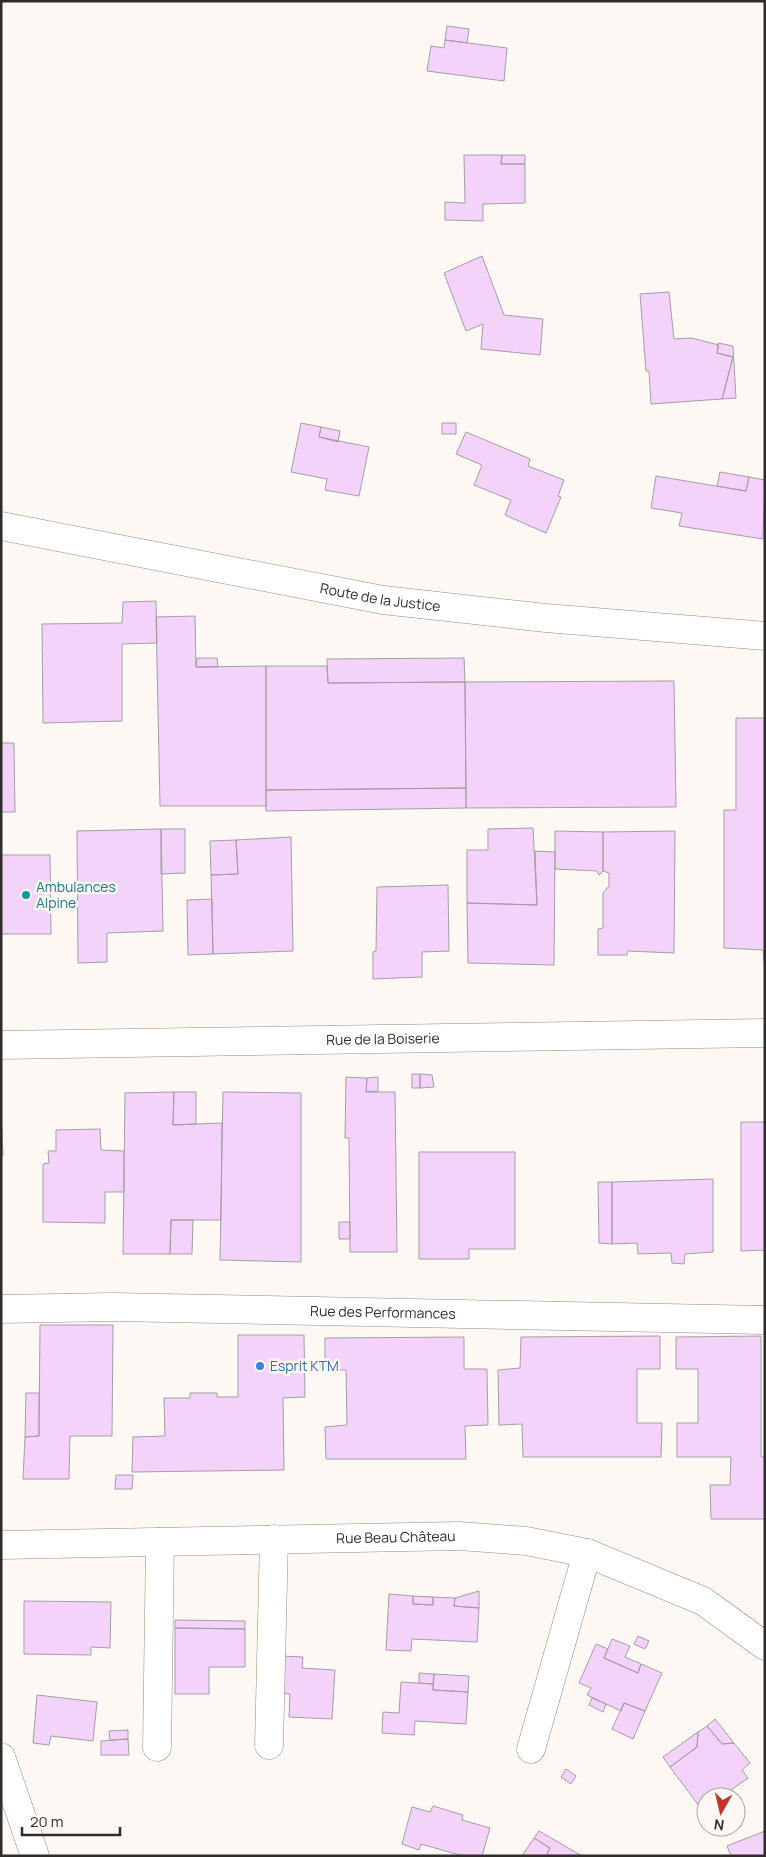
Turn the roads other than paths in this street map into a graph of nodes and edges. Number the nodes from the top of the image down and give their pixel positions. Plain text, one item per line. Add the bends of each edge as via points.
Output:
1 (1, 526) edge
2 (765, 636) edge
3 (765, 1033) edge
4 (1, 1045) edge
5 (1, 1309) edge
6 (765, 1320) edge
7 (274, 1539) junction
8 (160, 1542) junction
9 (1, 1545) edge
10 (587, 1552) junction
11 (762, 1636) edge
12 (270, 1745) dead end
13 (157, 1747) dead end
14 (532, 1749) dead end
15 (1, 1757) edge
16 (35, 1856) edge

1 - 2 street, Route de la Justice via 383,600 546,618
3 - 4 street, Rue de la Boiserie
5 - 6 street, Rue des Performances via 113,1307
7 - 8 street, Rue Beau Château
7 - 10 street, Rue Beau Château via 459,1536 526,1541
7 - 12 street
8 - 9 street, Rue Beau Château
8 - 13 street
10 - 11 street, Rue Beau Château via 703,1601
10 - 14 street
15 - 16 street

